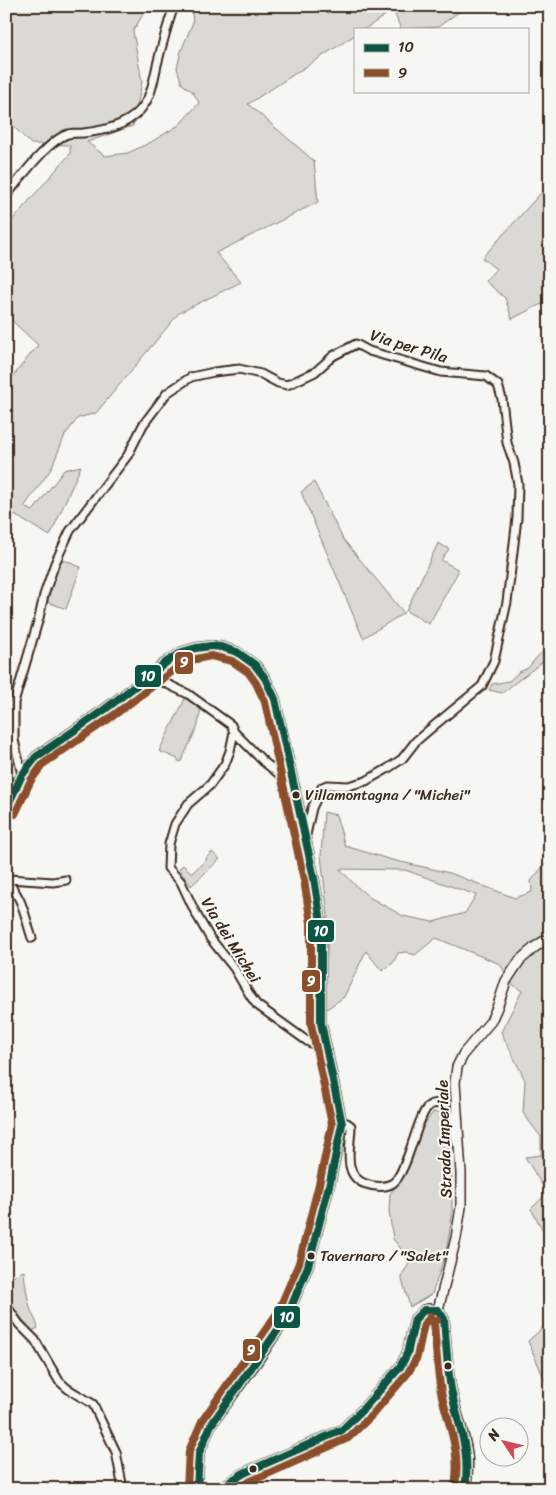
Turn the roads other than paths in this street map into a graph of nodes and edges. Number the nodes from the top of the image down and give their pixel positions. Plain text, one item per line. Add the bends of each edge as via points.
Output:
1 (174, 6) edge
2 (6, 196) edge
3 (168, 661) junction
4 (234, 732) junction
5 (22, 774) junction
6 (295, 787) junction
7 (6, 810) edge
8 (306, 836) junction
9 (6, 880) edge
10 (66, 880) dead end
11 (550, 937) edge
12 (32, 938) dead end
13 (327, 1051) junction
14 (342, 1124) junction
15 (460, 1152) junction
16 (6, 1306) edge
17 (438, 1310) junction
18 (123, 1489) edge
19 (197, 1489) edge
20 (224, 1489) edge
21 (466, 1489) edge

1 - 2 street via 144,106 122,124 68,134 57,140
3 - 4 street via 163,682 188,694 231,725
3 - 5 street via 36,756
3 - 6 street via 182,652 211,646 237,652 255,665 275,699
4 - 6 street
4 - 13 street, Via dei Michei via 224,764 210,785 188,804 175,824 169,844 168,868 181,882 210,938 257,1004 307,1042
5 - 7 street
5 - 8 street, Via per Pila via 14,740 14,703 55,563 70,531 128,455 143,425 167,393 191,377 239,369 261,374 287,386 315,372 333,356 356,344 441,372 486,376 498,385 502,398 507,443 518,484 507,602 494,661 482,686 416,741 402,759 366,781 348,786 322,787 312,808
6 - 8 street
8 - 13 street via 321,922 321,1022
9 - 10 street
9 - 12 street via 21,900
11 - 15 street, Strada Imperiale via 520,960 506,981 491,1021 464,1053 457,1067 455,1083
13 - 14 street
14 - 15 street via 352,1126 348,1157 352,1174 364,1184 380,1187 393,1182 403,1168 425,1110 432,1104 440,1103 450,1114
14 - 19 street via 308,1266 287,1317 211,1425 199,1454
15 - 17 street, Strada Imperiale via 461,1207
16 - 18 street via 35,1340 59,1381 93,1404 116,1452
17 - 20 street via 424,1310 415,1319 407,1354 400,1367 342,1430 244,1473
17 - 21 street via 444,1319 452,1390 464,1431 468,1457

